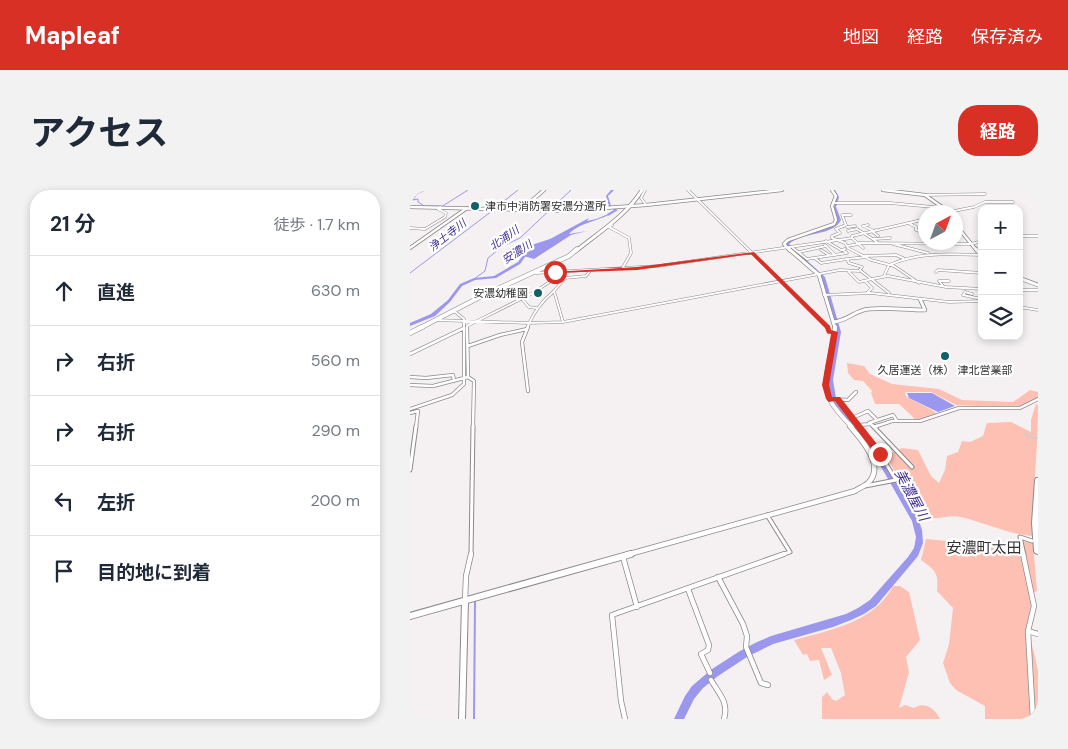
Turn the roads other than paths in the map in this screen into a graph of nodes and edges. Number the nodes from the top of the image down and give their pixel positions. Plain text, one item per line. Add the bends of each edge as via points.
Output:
1 (422, 190) edge
2 (544, 190) edge
3 (644, 190) edge
4 (688, 190) edge
5 (757, 190) edge
6 (782, 190) edge
7 (832, 190) edge
8 (883, 190) edge
9 (978, 190) edge
10 (761, 192) junction
11 (923, 195) junction
12 (410, 196) edge
13 (698, 200) junction
14 (1013, 202) dead end
15 (835, 203) junction
16 (646, 205) junction
17 (940, 205) edge
18 (918, 206) edge
19 (410, 207) edge
20 (442, 207) junction
21 (629, 207) junction
22 (467, 208) junction
23 (963, 209) edge
24 (521, 210) junction
25 (851, 215) dead end
26 (918, 221) edge
27 (610, 223) junction
28 (433, 224) junction
29 (909, 224) junction
30 (868, 225) dead end
31 (442, 226) junction
32 (855, 226) dead end
33 (845, 227) junction
34 (410, 228) edge
35 (881, 229) junction
36 (872, 230) junction
37 (848, 231) junction
38 (918, 231) edge
39 (865, 234) junction
40 (963, 234) edge
41 (859, 235) junction
42 (1023, 236) edge
43 (1038, 236) edge
44 (852, 237) junction
45 (880, 237) junction
46 (864, 238) dead end
47 (834, 239) junction
48 (873, 239) junction
49 (855, 240) junction
50 (826, 241) junction
51 (885, 241) junction
52 (978, 242) edge
53 (845, 243) junction
54 (878, 243) junction
55 (830, 244) junction
56 (859, 244) junction
57 (893, 244) junction
58 (971, 244) junction
59 (826, 246) junction
60 (836, 247) junction
61 (848, 247) junction
62 (410, 248) edge
63 (790, 248) junction
64 (862, 248) junction
65 (810, 250) junction
66 (821, 250) dead end
67 (843, 250) junction
68 (854, 250) junction
69 (798, 252) junction
70 (978, 252) edge
71 (752, 253) junction
72 (929, 253) junction
73 (835, 255) junction
74 (840, 255) junction
75 (871, 255) junction
76 (829, 256) junction
77 (978, 256) edge
78 (820, 257) junction
79 (866, 257) junction
80 (904, 258) junction
81 (815, 259) junction
82 (847, 259) junction
83 (834, 261) junction
84 (890, 265) junction
85 (622, 269) junction
86 (590, 270) junction
87 (567, 271) junction
88 (860, 271) junction
89 (536, 272) junction
90 (849, 272) junction
91 (936, 272) dead end
92 (978, 273) edge
93 (819, 274) junction
94 (884, 276) junction
95 (872, 279) junction
96 (1023, 279) edge
97 (781, 281) junction
98 (949, 281) dead end
99 (864, 282) junction
100 (919, 283) junction
101 (1038, 285) edge
102 (943, 287) junction
103 (978, 290) edge
104 (1023, 290) edge
105 (1038, 290) edge
106 (554, 292) junction
107 (868, 292) junction
108 (891, 294) junction
109 (972, 294) dead end
110 (824, 295) junction
111 (978, 298) edge
112 (522, 299) junction
113 (920, 299) junction
114 (978, 299) edge
115 (536, 308) junction
116 (1023, 308) edge
117 (1038, 310) edge
118 (454, 311) junction
119 (435, 320) junction
120 (464, 321) junction
121 (477, 321) junction
122 (562, 322) junction
123 (834, 322) junction
124 (529, 323) junction
125 (465, 327) junction
126 (527, 329) junction
127 (835, 332) junction
128 (410, 333) edge
129 (465, 346) junction
130 (410, 354) edge
131 (410, 377) edge
132 (466, 378) junction
133 (454, 381) junction
134 (410, 386) edge
135 (528, 391) dead end
136 (856, 392) dead end
137 (830, 399) junction
138 (837, 399) junction
139 (1038, 399) edge
140 (418, 405) junction
141 (410, 409) edge
142 (417, 412) junction
143 (410, 413) edge
144 (852, 418) junction
145 (876, 419) junction
146 (897, 421) junction
147 (868, 424) junction
148 (859, 426) junction
149 (874, 427) junction
150 (912, 467) dead end
151 (410, 470) edge
152 (1038, 480) edge
153 (864, 486) junction
154 (767, 516) junction
155 (1032, 541) dead end
156 (1038, 551) edge
157 (623, 556) junction
158 (718, 577) junction
159 (688, 589) junction
160 (465, 601) junction
161 (636, 607) junction
162 (410, 616) edge
163 (1028, 631) junction
164 (1038, 634) edge
165 (710, 673) dead end
166 (711, 680) dead end
167 (768, 685) dead end
168 (462, 719) edge
169 (626, 719) edge
170 (724, 719) edge
171 (1033, 719) edge

1 - 12 street
2 - 24 street
3 - 16 street via 641,198
3 - 21 main road
4 - 13 street
5 - 10 street
6 - 10 main road
7 - 15 street via 836,196
8 - 11 main road
9 - 11 street via 984,194
10 - 13 main road
11 - 17 main road
13 - 16 main road
13 - 71 street
14 - 23 street via 986,202
15 - 18 street
15 - 63 street via 834,224 788,240 784,244
16 - 21 main road
19 - 20 main road
20 - 22 main road
20 - 28 street via 438,209 446,213 445,217
21 - 24 main road
21 - 27 main road
22 - 24 main road
22 - 31 street
25 - 33 street via 842,215
26 - 29 street
27 - 85 street via 610,227 628,238 632,253
27 - 89 main road via 579,250
28 - 31 street
28 - 34 street via 425,228
29 - 35 street
29 - 38 street
30 - 36 street via 863,226
31 - 62 street
32 - 33 street
33 - 37 street
33 - 47 street via 836,229 840,233 832,236
35 - 36 street
35 - 45 street via 873,232
36 - 39 street
37 - 39 street via 857,229
37 - 44 street
39 - 41 street
39 - 48 street
40 - 58 main road
41 - 44 street
41 - 46 street
42 - 43 street
44 - 47 street
44 - 49 street
45 - 48 street
45 - 51 street
45 - 51 street via 890,239
47 - 50 street
47 - 53 street
48 - 54 street
49 - 53 street
49 - 56 street
50 - 55 street
50 - 63 street
51 - 54 street
51 - 57 street
52 - 58 street
53 - 60 street
53 - 61 street
54 - 56 street
55 - 59 street
55 - 60 street
56 - 61 street
56 - 64 street
57 - 58 street
57 - 72 street
58 - 70 main road
59 - 65 street
59 - 73 street
60 - 67 street
61 - 67 street
61 - 68 street
63 - 69 street
63 - 71 street
63 - 93 street
64 - 68 street
64 - 75 street
65 - 69 street
65 - 78 street
66 - 76 street
67 - 74 street via 848,253
68 - 79 street
69 - 81 street via 807,259
71 - 85 street
71 - 97 street
72 - 77 street
72 - 80 street
73 - 74 street
73 - 76 street
74 - 82 street
75 - 79 street
75 - 80 street
76 - 78 street
76 - 83 street
78 - 81 street
79 - 82 street
79 - 84 street
80 - 84 street
81 - 83 street via 821,263
82 - 83 street
82 - 88 street via 862,268
84 - 94 street
84 - 100 street
85 - 86 street
86 - 87 street
86 - 106 street via 586,276 565,278
87 - 89 street
87 - 112 street
88 - 90 street
88 - 95 street
89 - 118 main road
90 - 93 street via 840,270
90 - 99 street via 858,282
91 - 92 street
93 - 97 street
93 - 110 street
94 - 95 street
94 - 100 street
95 - 99 street
95 - 108 street
96 - 101 main road
97 - 122 street
97 - 127 street via 828,328 828,333
98 - 102 street via 939,281
99 - 107 street via 872,288
100 - 102 street
102 - 103 street
104 - 105 street
106 - 115 street
106 - 122 street
107 - 108 street
107 - 110 street
108 - 113 street
109 - 111 street via 965,292 963,295
110 - 123 street
112 - 115 street via 529,307
112 - 121 street
113 - 114 street via 956,302
113 - 123 street via 925,310 868,309
115 - 124 street
116 - 117 street
118 - 119 main road
118 - 120 street
119 - 120 street
119 - 128 main road
120 - 121 street
120 - 125 street
121 - 124 street
121 - 125 street
122 - 124 street
123 - 127 street
124 - 126 street
125 - 129 street
125 - 130 street
126 - 129 street
126 - 135 street via 522,342
127 - 137 street via 826,385
129 - 132 street
131 - 133 street via 453,374
132 - 133 street
132 - 140 street via 464,386 454,394
132 - 160 street via 474,380 472,550
133 - 134 street via 433,386
136 - 138 street via 848,400
137 - 138 street
137 - 153 street via 873,460 872,475
138 - 144 street
139 - 146 street via 1020,408 959,408 920,421
140 - 141 street
140 - 142 street
142 - 143 street
142 - 151 street
144 - 145 street via 868,411
144 - 148 street
145 - 146 street via 893,415
145 - 147 street
146 - 149 street
147 - 148 street
147 - 149 street
148 - 153 street via 896,480
149 - 150 street
152 - 156 highway
153 - 154 street
154 - 157 street
154 - 158 street via 790,552
155 - 163 street via 1020,537 1034,606
157 - 160 street
157 - 161 street
158 - 159 street
158 - 167 street via 743,624 746,647 761,683
159 - 161 street
159 - 165 street via 709,645 702,654
160 - 162 street
160 - 168 street
161 - 169 street via 612,615 621,701
163 - 164 street
163 - 171 street
166 - 170 street via 723,695

